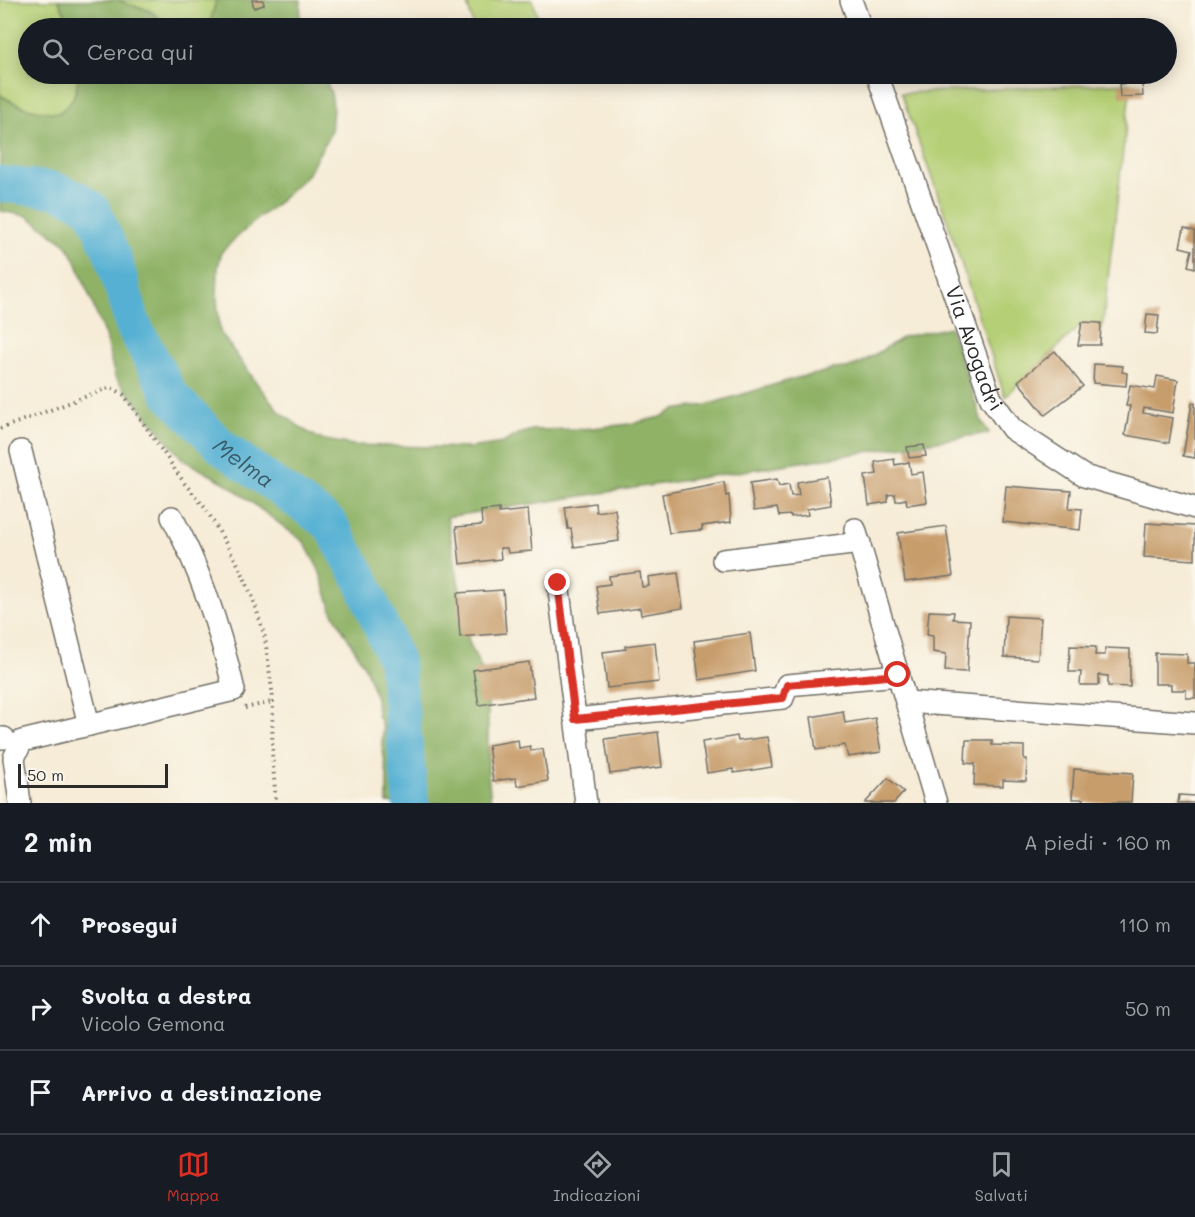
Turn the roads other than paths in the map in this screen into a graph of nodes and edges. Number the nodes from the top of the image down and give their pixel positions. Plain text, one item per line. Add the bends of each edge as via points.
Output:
1 (851, 0) edge
2 (857, 18) edge
3 (881, 84) edge
4 (21, 451) dead end
5 (1195, 508) edge
6 (172, 517) dead end
7 (723, 560) dead end
8 (558, 583) dead end
9 (898, 675) junction
10 (906, 702) junction
11 (575, 719) junction
12 (1195, 723) edge
13 (89, 725) junction
14 (9, 739) edge
15 (20, 803) edge
16 (586, 803) edge
17 (936, 803) edge

1 - 2 street
3 - 5 street, Via Avogadri via 987,388 1012,429 1084,476
4 - 13 street
6 - 13 street via 190,550 221,633 234,690
7 - 9 street via 858,536
8 - 11 street
9 - 10 street
9 - 11 street via 787,685 783,698
10 - 12 street
10 - 17 street
11 - 16 street
13 - 14 street
14 - 15 street

